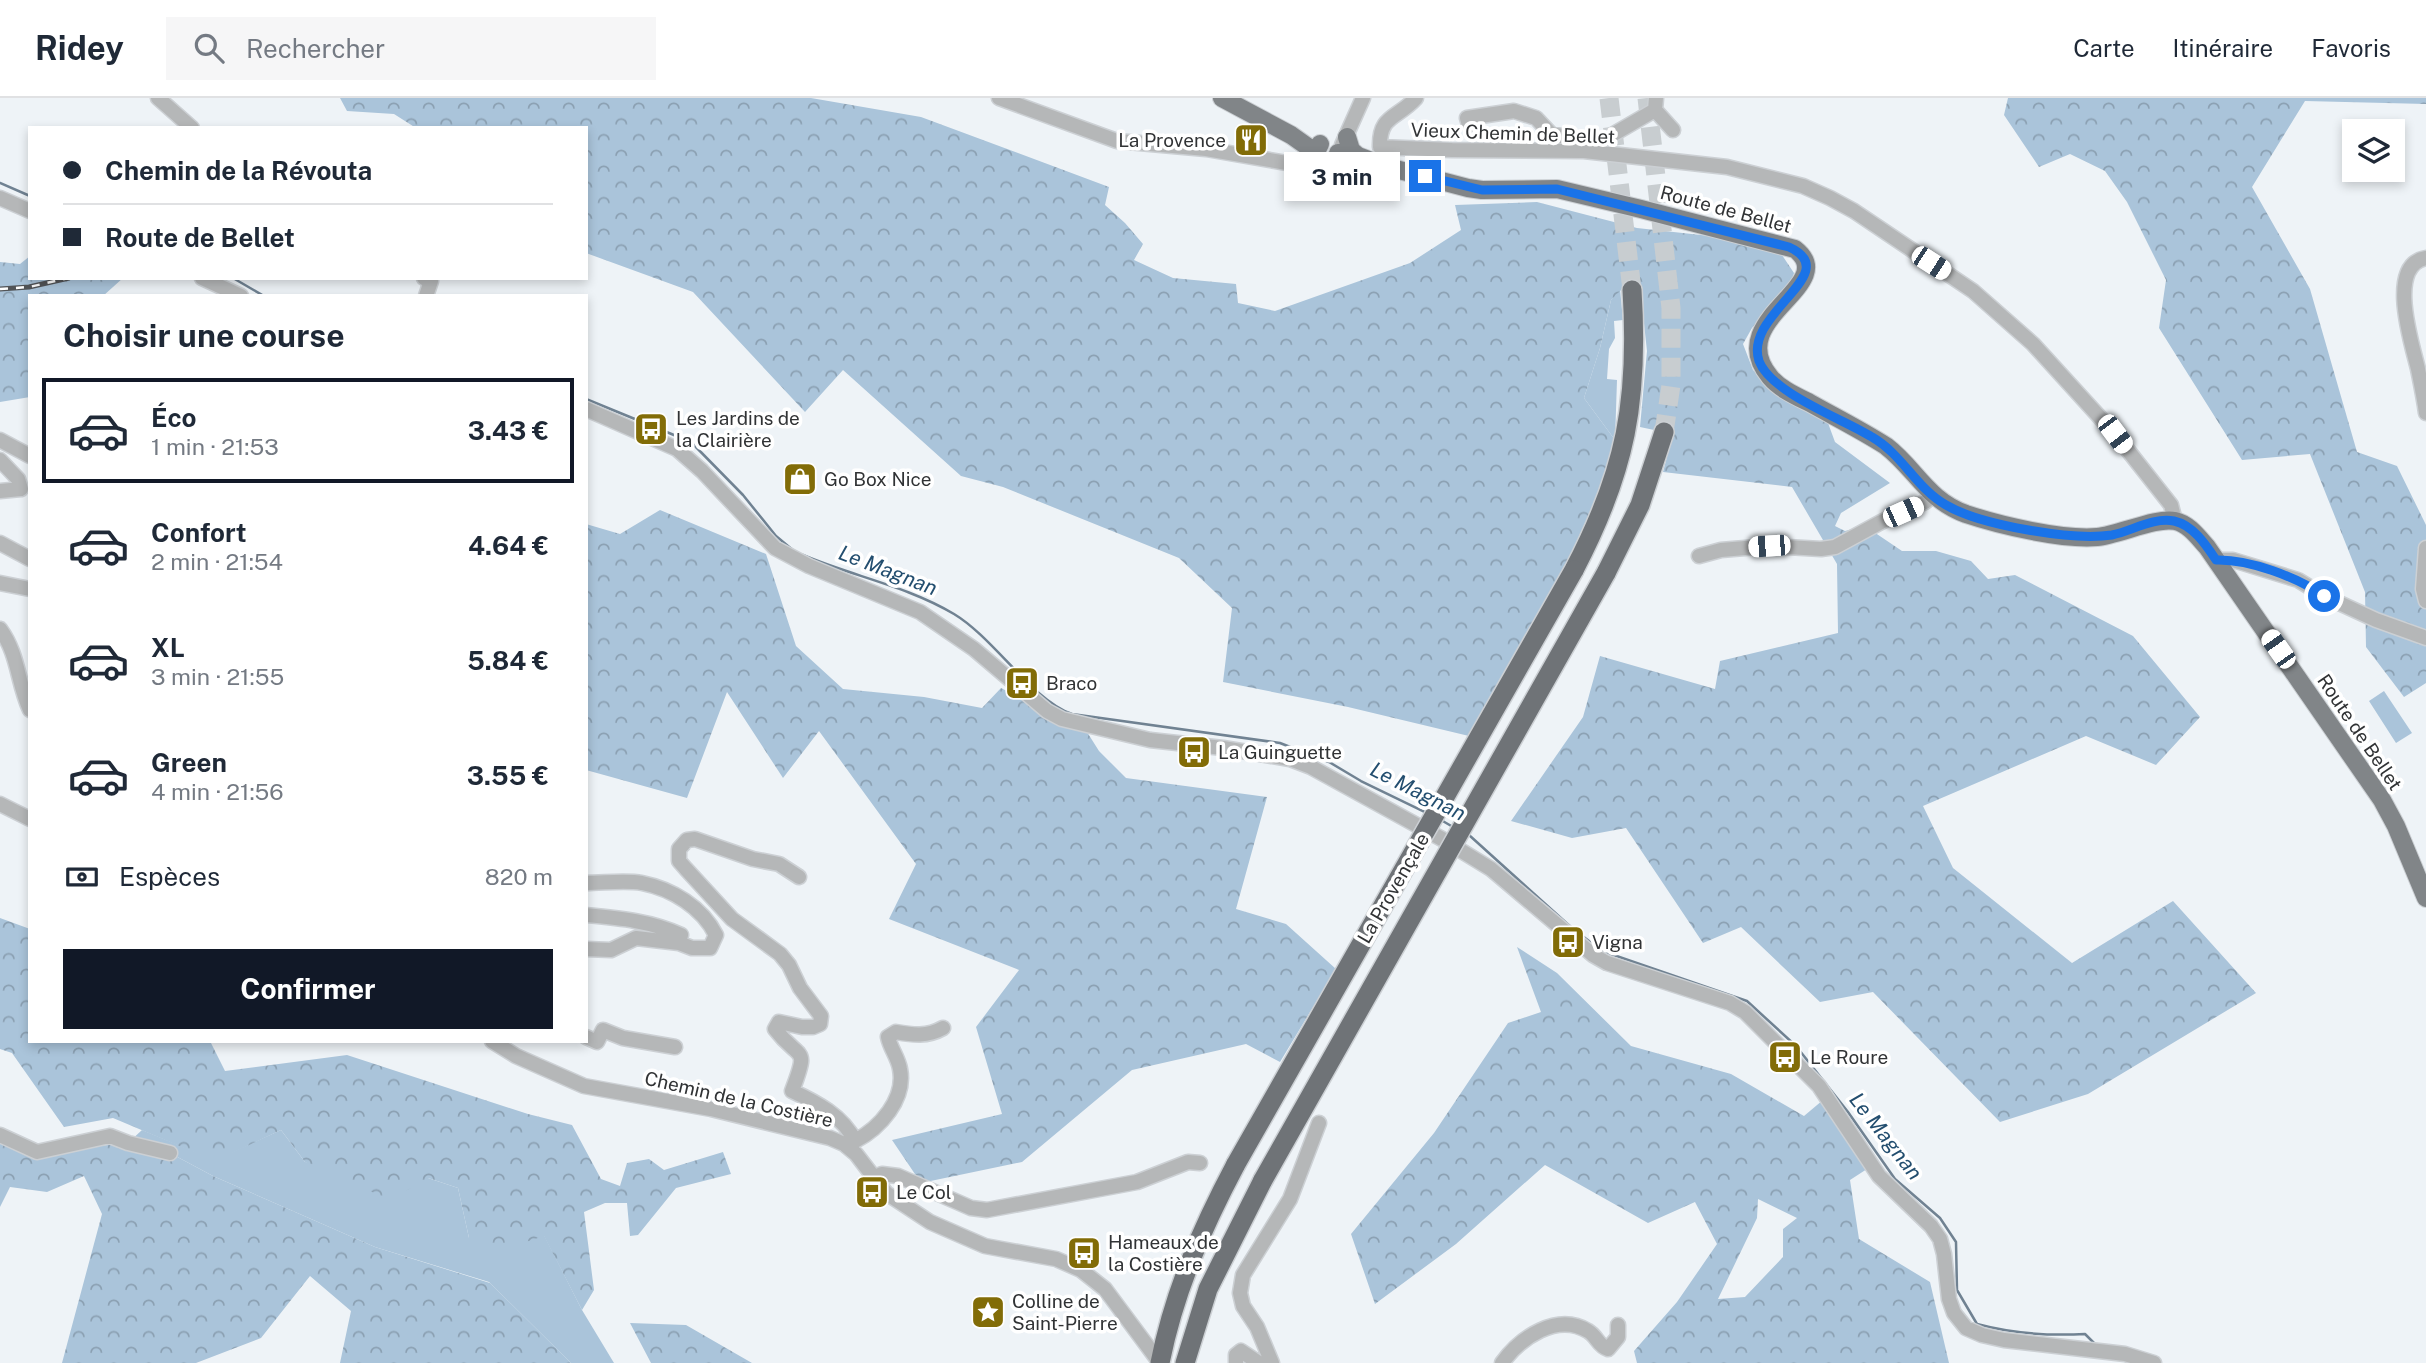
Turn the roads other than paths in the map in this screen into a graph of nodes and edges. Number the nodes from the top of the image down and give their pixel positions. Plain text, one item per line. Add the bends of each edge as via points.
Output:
1 (158, 98) edge
2 (999, 98) edge
3 (1222, 98) edge
4 (1363, 98) edge
5 (1416, 98) edge
6 (1655, 104) edge
7 (1469, 125) dead end
8 (190, 126) edge
9 (1673, 130) dead end
10 (1328, 151) junction
11 (1372, 157) junction
12 (0, 198) edge
13 (28, 210) edge
14 (2426, 258) edge
15 (206, 280) edge
16 (1632, 290) tunnel mouth
17 (236, 294) edge
18 (588, 410) edge
19 (2426, 413) edge
20 (1664, 432) tunnel mouth
21 (0, 440) edge
22 (28, 455) edge
23 (0, 460) edge
24 (0, 491) edge
25 (1933, 496) junction
26 (2175, 522) junction
27 (0, 543) edge
28 (2426, 548) edge
29 (1699, 556) dead end
30 (28, 557) edge
31 (2216, 560) junction
32 (0, 583) edge
33 (28, 589) edge
34 (2426, 601) edge
35 (0, 629) edge
36 (2426, 638) edge
37 (28, 705) edge
38 (0, 804) edge
39 (28, 818) edge
40 (799, 877) dead end
41 (588, 883) edge
42 (2426, 898) edge
43 (588, 915) edge
44 (679, 943) junction
45 (588, 949) edge
46 (943, 1028) dead end
47 (588, 1038) edge
48 (495, 1043) edge
49 (675, 1047) dead end
50 (1319, 1123) dead end
51 (0, 1135) edge
52 (853, 1145) junction
53 (170, 1153) dead end
54 (1199, 1163) dead end
55 (873, 1178) junction
56 (1618, 1325) dead end
57 (1160, 1363) edge
58 (1185, 1363) edge
59 (1236, 1363) edge
60 (1259, 1363) edge
61 (1272, 1363) edge
62 (1502, 1363) edge
63 (2154, 1363) edge

1 - 8 street
2 - 10 street via 1117,141 1206,149 1304,166
3 - 10 main road
4 - 10 street
5 - 11 street via 1377,130
6 - 7 street via 1600,142 1551,134 1536,118 1514,111 1467,118
6 - 9 street
10 - 11 main road
10 - 11 main road via 1351,150
11 - 25 main road, Route de Bellet via 1482,190 1557,189 1795,249 1804,258 1807,271 1762,331 1758,352 1762,367 1779,386 1886,446
11 - 26 street, Vieux Chemin de Bellet via 1597,152 1727,167 1803,186 1830,198 1973,291 2033,344 2115,434 2171,505
12 - 13 street
14 - 19 street via 2409,269 2405,298
15 - 17 street
16 - 57 highway, La Provençale, bridge via 1634,362 1629,419 1608,498 1574,570 1236,1164 1185,1273
18 - 63 street via 677,449 775,548 920,612 974,649 1054,716 1150,740 1290,759 1311,766 1491,869 1607,963 1745,1012 1819,1086 1872,1167 1931,1226 1944,1254 1949,1299 1962,1324 1982,1335 2138,1356
20 - 58 highway, La Provençale, bridge via 1640,505 1606,573 1263,1180 1208,1289
21 - 22 street
23 - 24 street via 21,489
25 - 26 main road, Route de Bellet via 1964,513 2061,536 2096,537 2153,522
25 - 29 street via 1835,547 1769,546
26 - 31 main road, Route de Bellet via 2198,536
27 - 30 street
28 - 34 street
31 - 36 street via 2233,560 2298,580 2376,620
31 - 42 main road, Route de Bellet via 2382,800
32 - 33 street
35 - 37 street via 13,652
38 - 39 street
40 - 52 street via 779,864 695,839 679,849 679,861 732,919 780,954 821,1016 820,1024 813,1027 779,1022 775,1029 801,1057 792,1091 831,1112 851,1132
41 - 44 street via 640,883 691,905 709,920 716,935 710,948
43 - 44 street via 671,930 681,935
44 - 45 street via 636,939 611,950
46 - 52 street via 916,1036 888,1037 901,1082 884,1119
47 - 49 street via 597,1042 603,1030
48 - 52 street, Chemin de la Costière via 584,1086 711,1109
50 - 61 street via 1290,1199 1243,1275 1243,1306
51 - 53 street via 37,1152 110,1136
52 - 55 street, Chemin de la Costière
54 - 55 street via 1188,1162 1137,1182 987,1210 971,1208 898,1177 881,1174
55 - 57 street, Chemin de la Costière via 902,1205 969,1241 1056,1259 1081,1270 1105,1289
56 - 62 street via 1618,1337 1608,1349 1591,1332 1573,1323 1556,1325 1518,1343
59 - 60 street via 1241,1351

